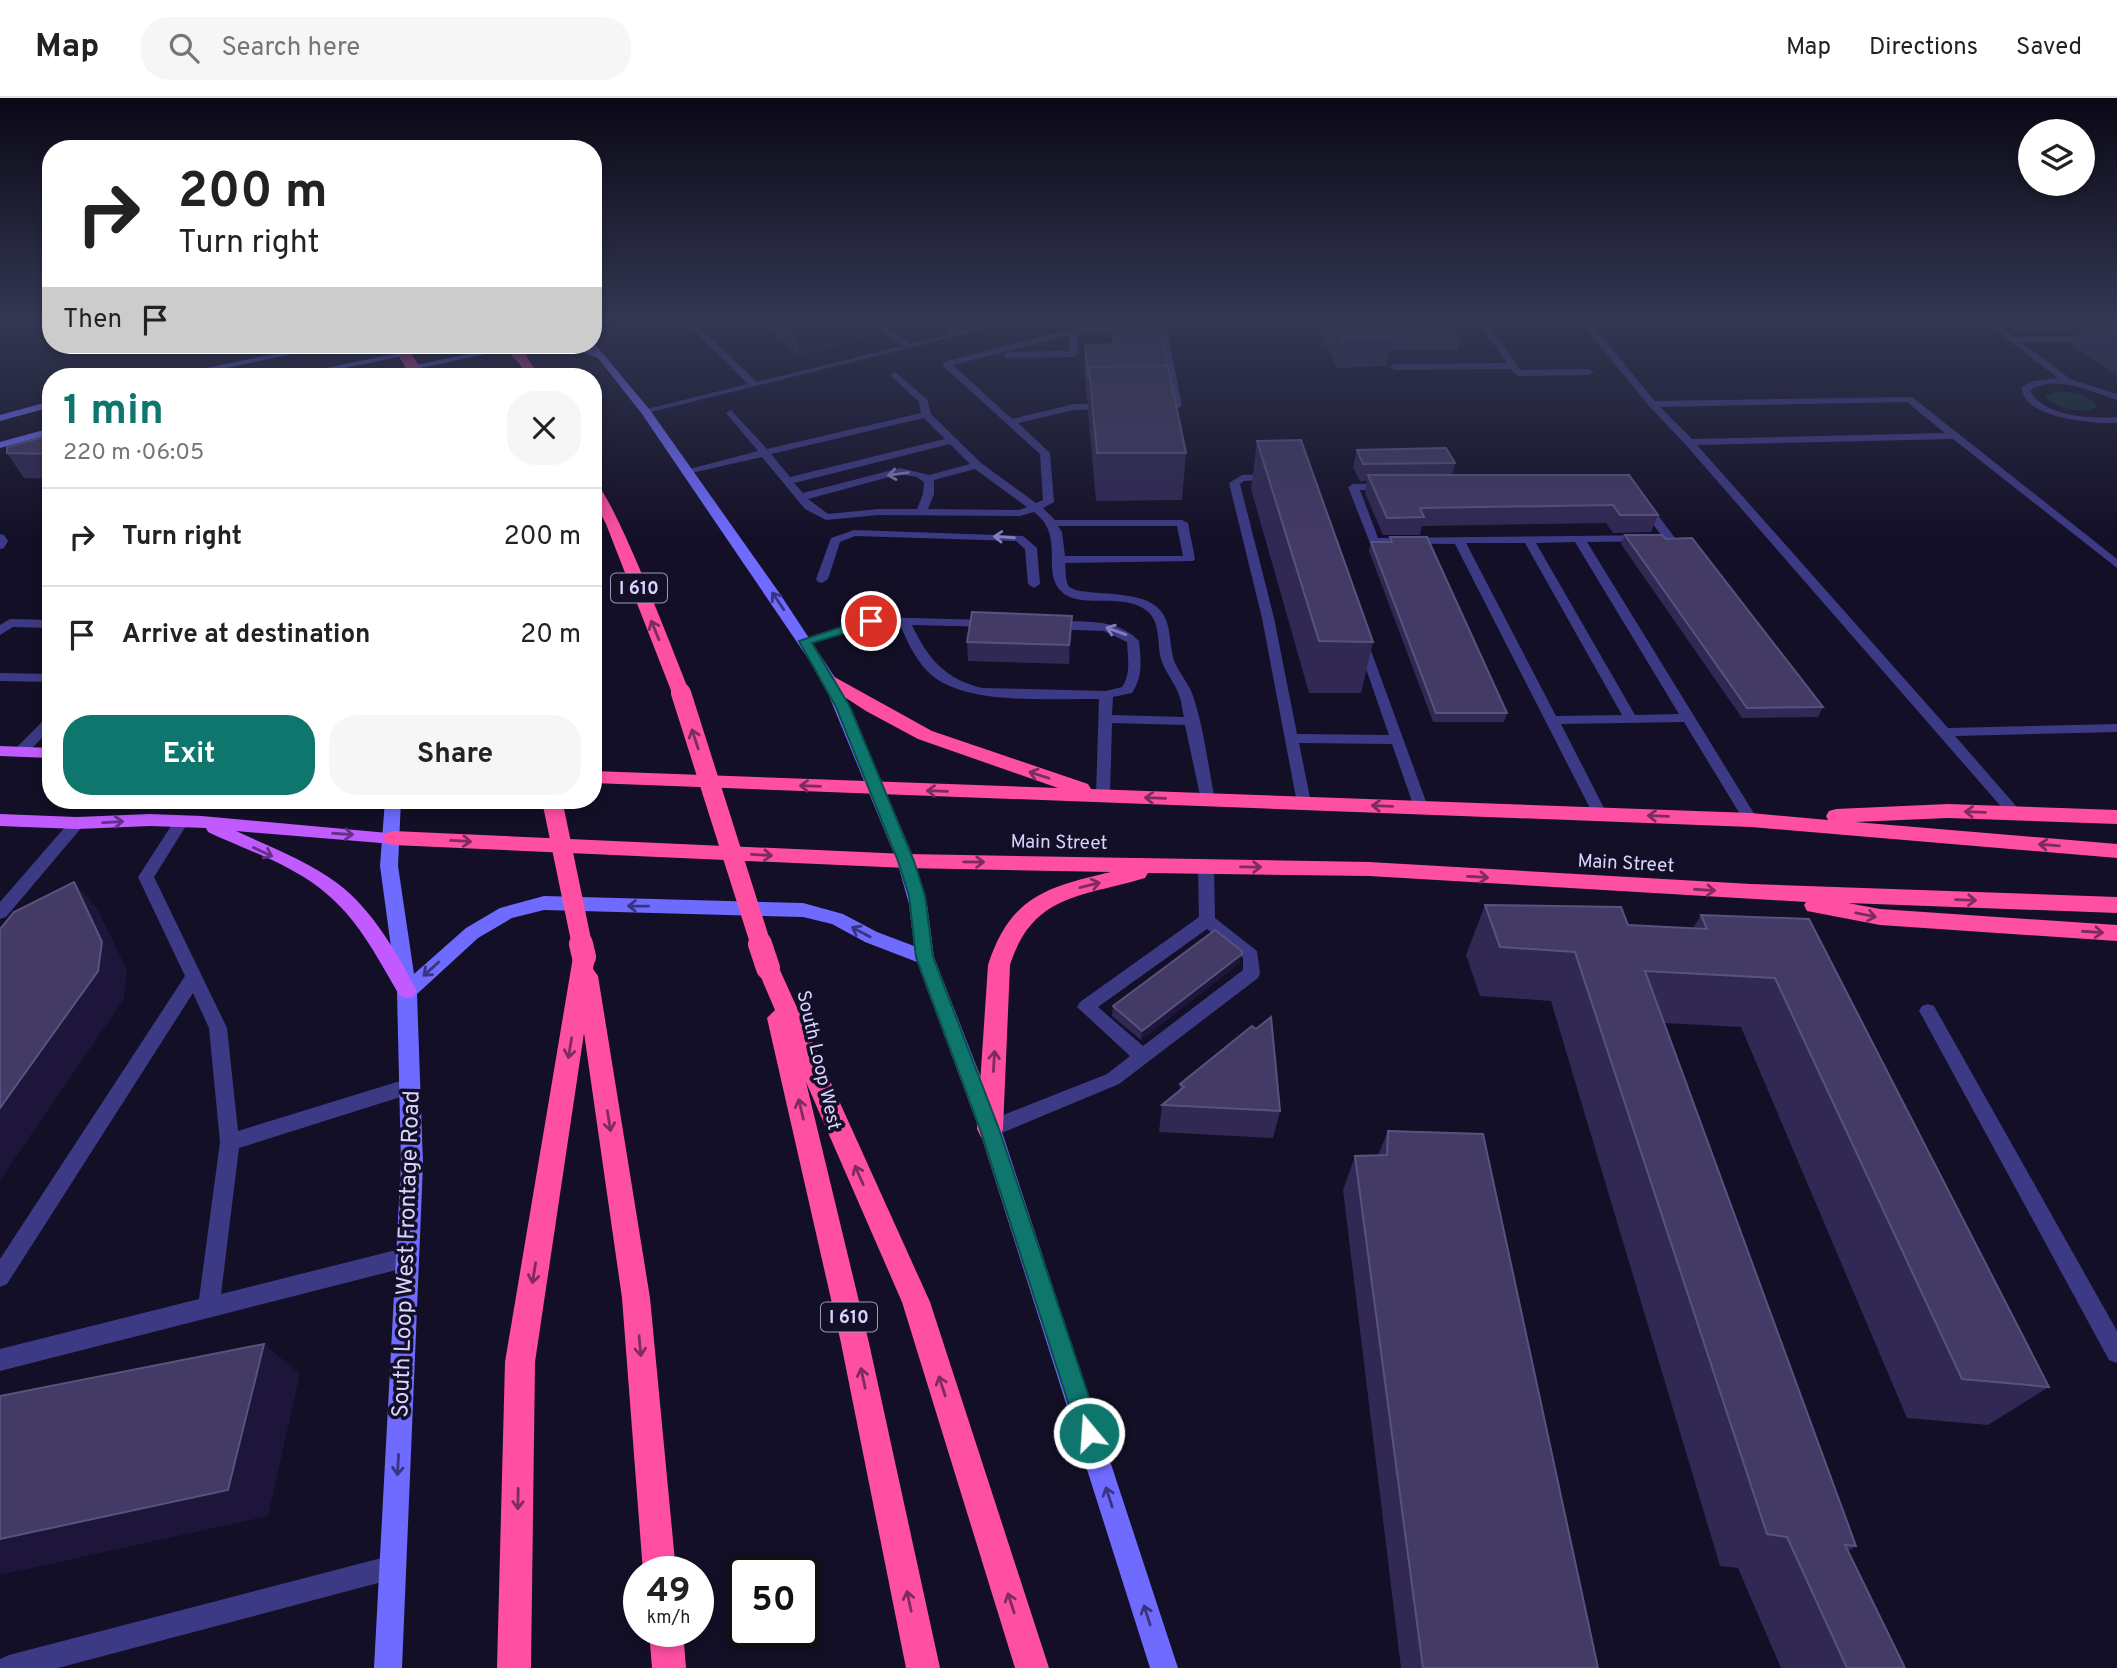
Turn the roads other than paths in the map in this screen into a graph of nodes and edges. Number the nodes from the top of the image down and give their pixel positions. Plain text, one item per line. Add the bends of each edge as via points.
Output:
1 (630, 392) edge
2 (726, 392) edge
3 (915, 392) edge
4 (977, 392) edge
5 (1175, 392) edge
6 (1642, 392) edge
7 (2026, 392) edge
8 (1652, 404) junction
9 (42, 406) edge
10 (1126, 406) edge
11 (1152, 406) edge
12 (646, 412) junction
13 (730, 413) dead end
14 (926, 415) junction
15 (0, 418) edge
16 (2117, 420) edge
17 (1010, 422) junction
18 (42, 433) edge
19 (1955, 436) junction
20 (952, 440) junction
21 (1689, 442) junction
22 (0, 445) edge
23 (764, 453) junction
24 (977, 465) junction
25 (687, 471) junction
26 (1282, 477) edge
27 (927, 479) junction
28 (788, 481) junction
29 (802, 497) junction
30 (602, 503) edge
31 (1036, 508) junction
32 (921, 512) junction
33 (1051, 523) junction
34 (0, 537) edge
35 (1579, 539) junction
36 (1460, 540) junction
37 (1529, 540) junction
38 (0, 546) edge
39 (1059, 560) junction
40 (2117, 565) edge
41 (822, 579) dead end
42 (1034, 584) dead end
43 (42, 617) edge
44 (904, 621) junction
45 (34, 624) junction
46 (42, 624) edge
47 (1001, 624) edge
48 (1356, 624) edge
49 (1043, 625) edge
50 (0, 631) edge
51 (805, 641) junction
52 (0, 677) edge
53 (42, 678) edge
54 (829, 679) junction
55 (1106, 695) junction
56 (1689, 718) junction
57 (1106, 719) junction
58 (1630, 719) junction
59 (1552, 720) junction
60 (1192, 721) junction
61 (2117, 728) edge
62 (42, 731) edge
63 (1944, 732) junction
64 (1292, 738) junction
65 (1398, 740) junction
66 (0, 751) edge
67 (20, 752) junction
68 (42, 753) edge
69 (602, 777) edge
70 (878, 789) junction
71 (1103, 796) junction
72 (1208, 800) junction
73 (1304, 803) junction
74 (1421, 807) junction
75 (393, 809) edge
76 (554, 809) edge
77 (1600, 814) junction
78 (2015, 814) junction
79 (2117, 817) edge
80 (0, 820) edge
81 (1751, 820) junction
82 (182, 821) junction
83 (202, 822) junction
84 (77, 823) junction
85 (393, 838) junction
86 (2117, 851) edge
87 (906, 861) junction
88 (1166, 866) junction
89 (1206, 867) junction
90 (1751, 892) junction
91 (2117, 905) edge
92 (0, 913) edge
93 (1207, 920) junction
94 (2117, 933) edge
95 (584, 957) junction
96 (925, 957) junction
97 (768, 968) junction
98 (193, 978) junction
99 (407, 991) junction
100 (1927, 1011) dead end
101 (1143, 1057) junction
102 (410, 1086) junction
103 (990, 1129) junction
104 (230, 1142) junction
105 (408, 1257) junction
106 (0, 1277) edge
107 (209, 1307) junction
108 (2117, 1352) edge
109 (0, 1360) edge
110 (659, 1556) edge
111 (393, 1567) junction
112 (667, 1647) edge
113 (9, 1668) edge
114 (388, 1668) edge
115 (514, 1668) edge
116 (669, 1668) edge
117 (923, 1668) edge
118 (1032, 1668) edge
119 (1164, 1668) edge

1 - 12 main road
2 - 12 lane
3 - 14 lane via 924,401
4 - 17 lane
5 - 11 lane via 1177,406
6 - 8 lane
7 - 16 lane via 2059,413 2095,421
8 - 19 lane via 1909,399
8 - 21 lane
9 - 15 main road
10 - 17 lane via 1074,407
12 - 25 main road
13 - 23 lane
14 - 20 lane
14 - 23 lane
17 - 31 lane via 1045,453 1049,502
18 - 22 main road
19 - 21 lane
19 - 40 lane
20 - 24 lane
20 - 28 lane
21 - 63 lane
23 - 25 lane
23 - 28 lane
24 - 27 lane
24 - 31 lane
51 -> 25 main road
26 - 64 lane via 1242,478 1234,483
27 -> 29 lane via 900,471
27 - 32 lane via 932,490
28 - 29 lane
29 - 32 lane via 826,517
97 -> 30 highway, South Loop West / I 610, bridge via 681,693
31 - 32 lane via 1020,513
31 - 33 lane
33 - 39 lane
33 - 39 lane via 1182,523 1189,559
34 - 38 lane
35 - 36 lane via 1669,538 1629,484 1353,487 1374,541
35 - 37 lane
35 - 56 lane
36 - 37 lane
36 - 59 lane
37 - 58 lane
39 - 60 lane via 1062,585 1068,592 1124,597 1154,610
42 -> 41 lane via 1027,542 993,536 843,535 835,540
43 - 45 lane
44 - 47 lane
44 - 51 lane via 871,621
44 - 55 lane via 930,669 967,689
45 - 46 lane
45 - 50 lane via 10,624
48 - 65 lane
55 -> 49 lane via 1127,690 1133,681 1133,641 1114,629
51 - 54 main road
52 - 53 lane
54 - 70 main road
71 -> 54 highway via 925,734
55 - 57 lane
56 - 58 lane
56 - 81 lane
57 - 60 lane
57 - 71 lane
58 - 59 lane
59 - 77 lane
60 - 72 lane
61 - 63 lane
62 - 67 lane
63 - 78 lane
64 - 65 lane
64 - 73 lane
65 - 74 lane
66 - 67 main road
67 - 68 main road
70 -> 69 highway
71 -> 70 highway
70 - 87 main road
72 -> 71 highway
72 - 73 highway
74 -> 73 highway
74 - 77 highway
75 - 85 main road, South Loop West Frontage Road
76 - 95 highway, bridge
81 -> 77 highway
78 - 79 highway
78 -> 81 highway via 1948,811
80 - 84 main road, Main Street
86 -> 81 highway
82 - 83 main road, Main Street
84 -> 82 main road, Main Street
82 - 98 lane via 146,877
83 -> 85 main road, Main Street
83 -> 99 main road via 311,874 345,900
84 - 92 lane
85 -> 87 highway, Main Street
85 - 99 main road, South Loop West Frontage Road via 389,866
87 -> 88 highway, Main Street
87 - 96 main road via 917,896
88 - 89 highway, Main Street
103 -> 88 highway via 999,965 1011,929 1025,914 1061,892
89 -> 90 highway, Main Street via 1369,869
89 - 93 lane
90 -> 91 highway, Main Street
90 -> 94 highway via 1880,918
93 - 101 lane via 1251,955 1252,972
93 - 101 lane via 1086,1007
95 -> 110 highway via 636,1298
95 -> 115 highway via 520,1362
96 -> 99 main road via 803,910 544,903 506,914 472,933
96 - 103 main road
117 -> 97 highway, South Loop West / I 610 via 855,1343
118 -> 97 highway via 916,1302
98 - 104 lane via 218,1028
98 - 106 lane
99 - 102 main road, South Loop West Frontage Road
100 - 108 lane
101 - 103 lane via 1114,1079
102 - 104 lane
102 - 105 main road, South Loop West Frontage Road
119 -> 103 main road
104 - 107 lane
105 - 107 lane
105 -> 111 main road, South Loop West Frontage Road
107 - 109 lane
111 - 113 lane
111 - 114 main road, South Loop West Frontage Road
112 - 116 highway

